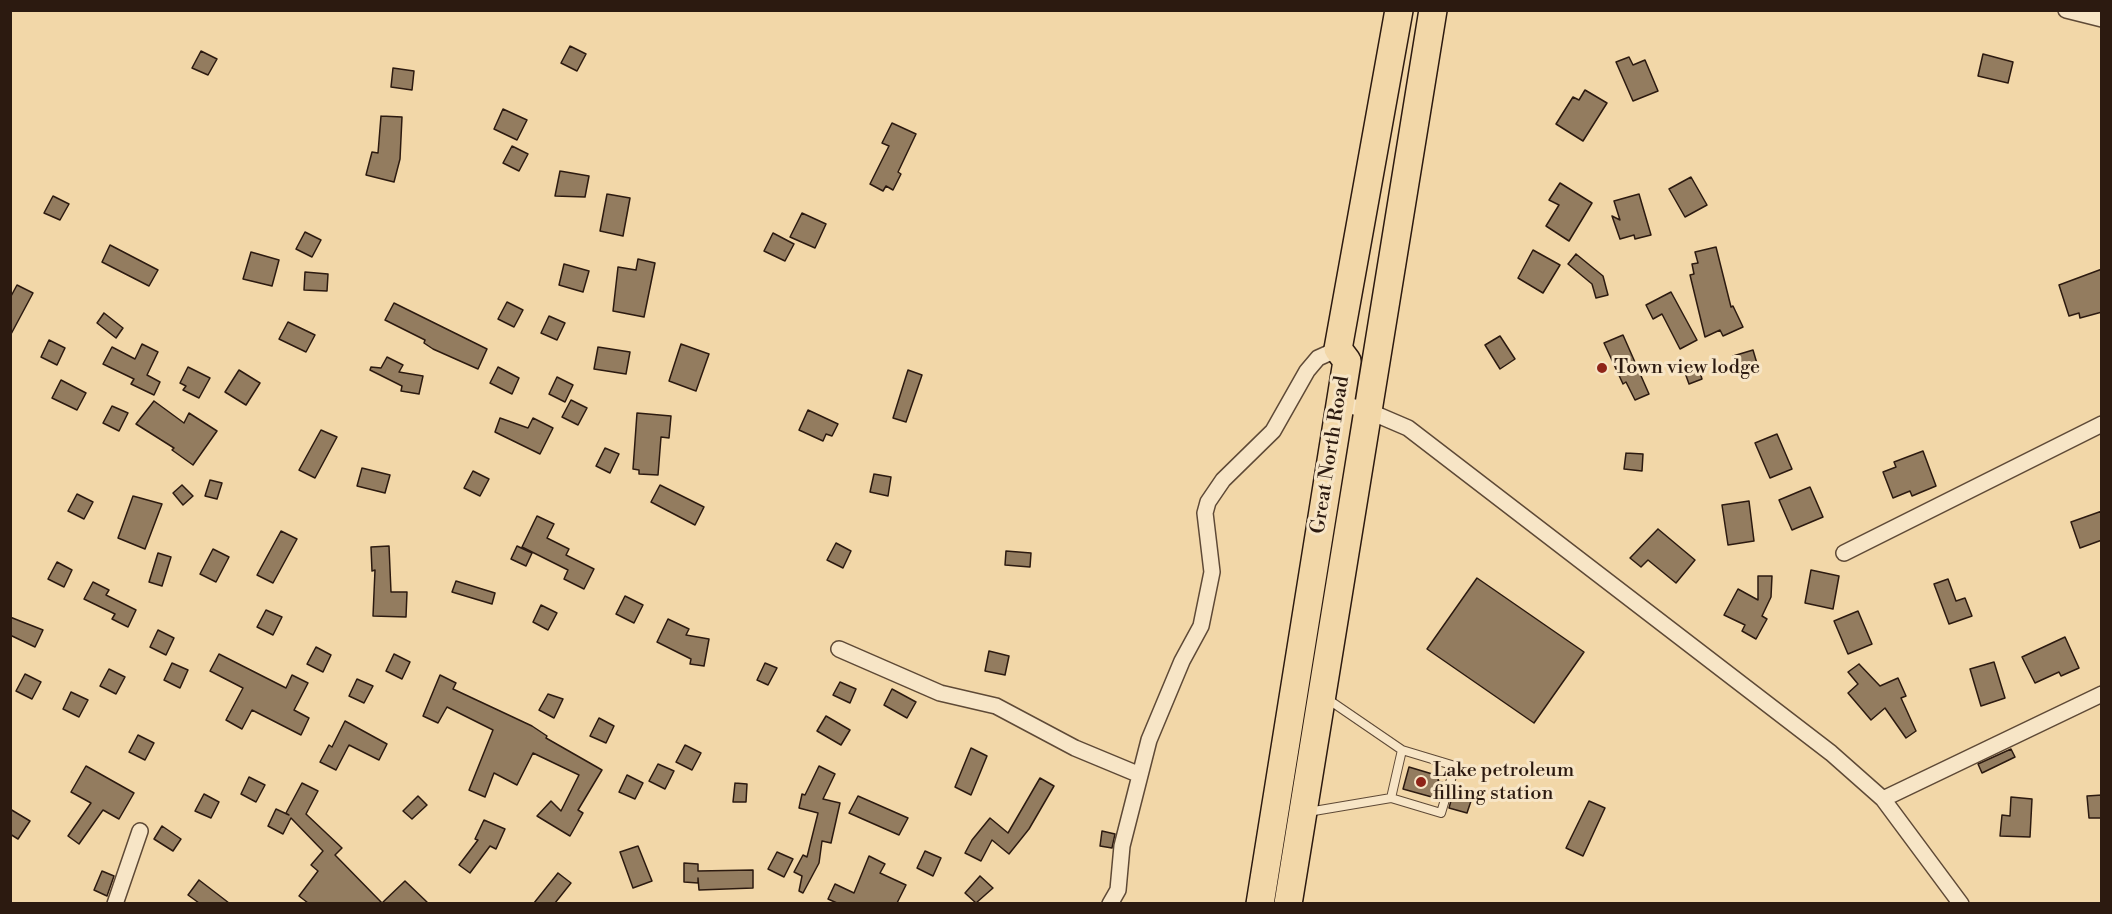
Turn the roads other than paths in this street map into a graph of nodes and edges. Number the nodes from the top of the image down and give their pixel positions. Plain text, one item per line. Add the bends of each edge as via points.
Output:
1 (1399, 10) edge
2 (1433, 10) edge
3 (2066, 10) edge
4 (2102, 19) edge
5 (1338, 349) junction
6 (1339, 403) junction
7 (1366, 410) junction
8 (2102, 424) edge
9 (1844, 553) dead end
10 (839, 649) dead end
11 (2102, 694) edge
12 (1322, 695) junction
13 (1402, 750) junction
14 (1140, 775) junction
15 (1391, 798) junction
16 (1883, 799) junction
17 (1304, 813) junction
18 (140, 831) dead end
19 (115, 903) edge
20 (1110, 903) edge
21 (1260, 903) edge
22 (1288, 903) edge
23 (1961, 903) edge

1 - 5 highway, Great North Road
2 - 7 highway, Great North Road
3 - 4 street
5 - 6 highway, Great North Road via 1347,361
5 - 14 street via 1318,358 1273,431 1223,480 1208,502 1205,513 1212,572 1201,626 1161,708
6 - 7 street
6 - 21 highway, Great North Road
7 - 12 highway, Great North Road
7 - 16 street via 1408,428 1831,753
8 - 9 street
10 - 14 street via 940,693 996,706 1075,748
11 - 16 street
12 - 13 lane
12 - 17 highway, Great North Road
13 - 15 lane
13 - 15 lane via 1455,766 1441,813
14 - 20 street via 1122,846 1118,890
15 - 17 lane
16 - 23 street
17 - 22 highway, Great North Road
18 - 19 street

